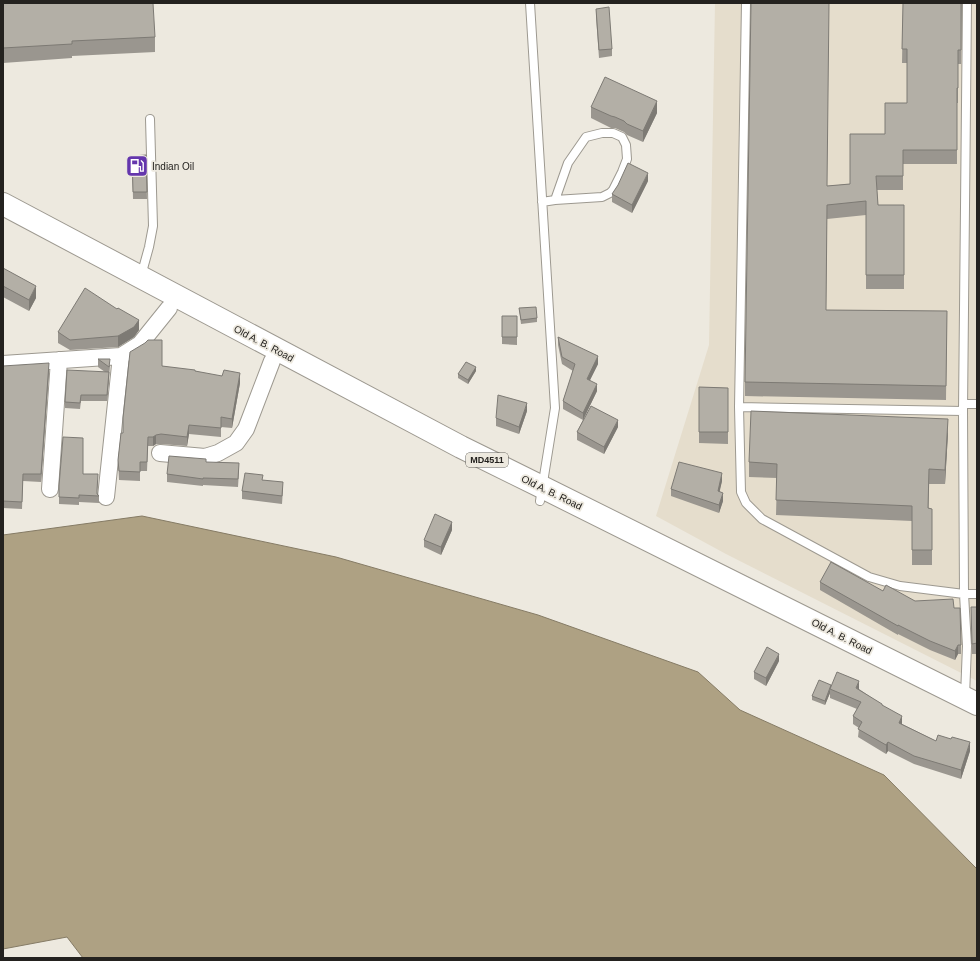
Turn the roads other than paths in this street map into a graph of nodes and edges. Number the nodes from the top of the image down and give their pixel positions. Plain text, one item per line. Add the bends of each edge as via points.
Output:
1 (530, 3) edge
2 (746, 3) edge
3 (967, 3) edge
4 (150, 118) dead end
5 (555, 200) junction
6 (542, 202) junction
7 (3, 204) edge
8 (3, 222) edge
9 (141, 278) junction
10 (169, 308) junction
11 (121, 356) junction
12 (59, 360) junction
13 (272, 361) junction
14 (3, 364) edge
15 (977, 404) edge
16 (739, 407) junction
17 (963, 408) junction
18 (160, 453) dead end
19 (50, 489) dead end
20 (541, 494) junction
21 (106, 497) dead end
22 (964, 594) junction
23 (977, 594) edge
24 (971, 701) edge
25 (977, 717) edge

1 - 6 lane
2 - 16 lane
3 - 17 lane
4 - 9 lane via 153,226
5 - 5 lane via 602,197 610,193 627,159 626,145 622,137 613,133 586,137 568,163
5 - 6 lane
6 - 20 lane via 555,408
7 - 9 main road, Old A. B. Road / MD4511
8 - 10 main road, Old A. B. Road / MD4511
9 - 20 main road, Old A. B. Road / MD4511 via 461,448
10 - 11 street via 140,344
10 - 13 main road, Old A. B. Road / MD4511
11 - 12 street
11 - 21 street
12 - 14 street
12 - 19 street
13 - 18 street via 246,429 236,443 205,457
13 - 20 main road, Old A. B. Road / MD4511 via 412,435
15 - 17 lane
16 - 17 lane
16 - 22 lane via 741,492 746,503 762,520 869,576 900,586
17 - 22 lane
20 - 24 main road, Old A. B. Road / MD4511
20 - 25 main road, Old A. B. Road / MD4511 via 593,528 764,608
22 - 23 lane
22 - 24 lane

